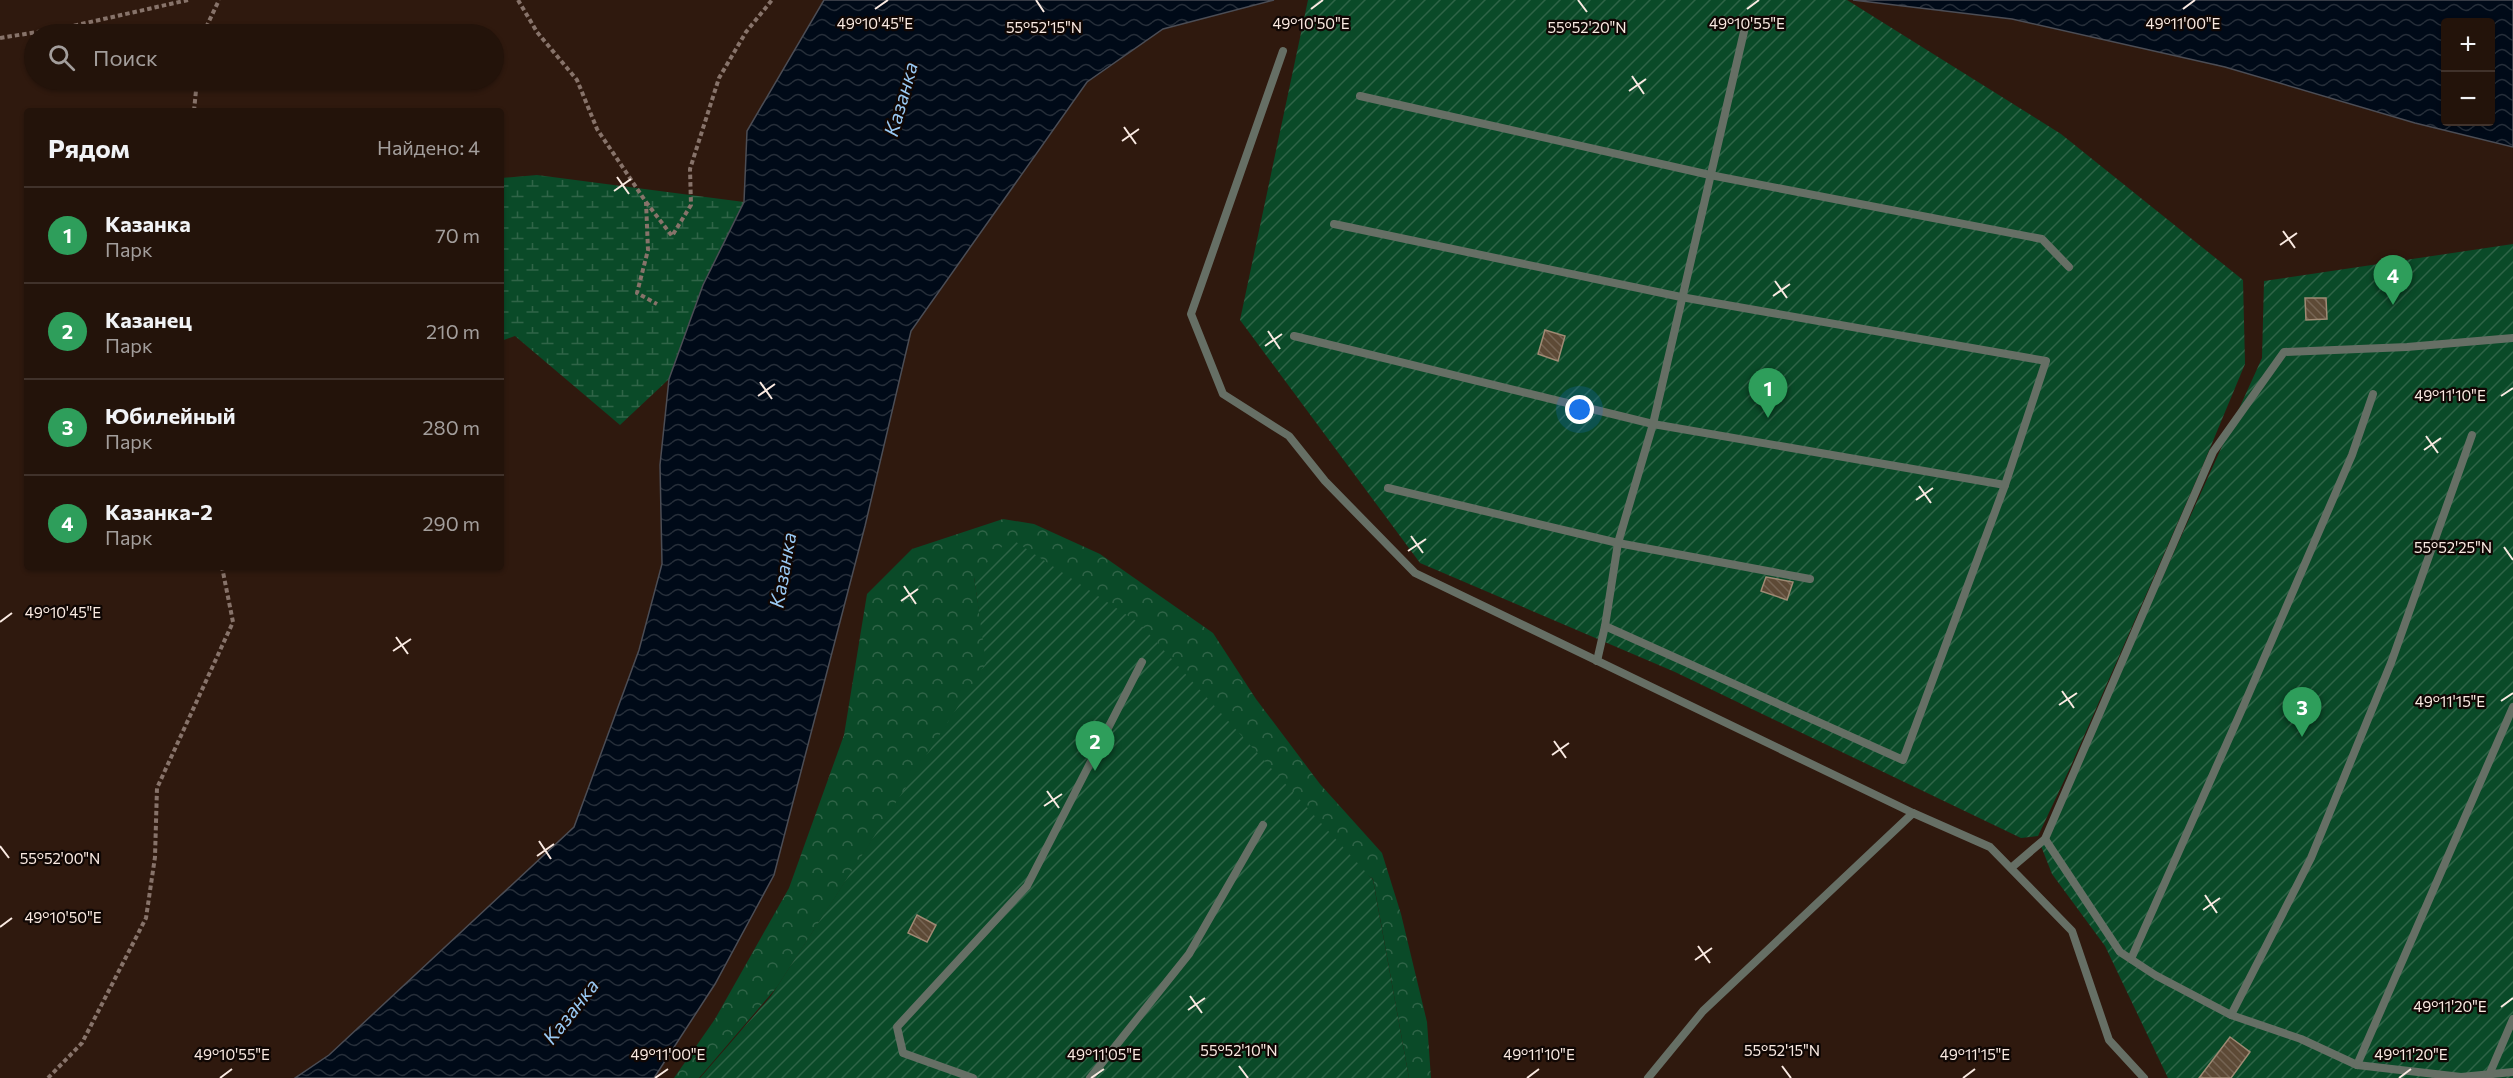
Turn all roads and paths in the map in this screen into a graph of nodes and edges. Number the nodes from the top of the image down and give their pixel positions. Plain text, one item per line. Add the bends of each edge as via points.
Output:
1 (188, 0) edge
2 (219, 0) edge
3 (518, 0) edge
4 (772, 0) edge
5 (1746, 23) dead end
6 (81, 24) edge
7 (208, 24) edge
8 (24, 34) edge
9 (0, 38) edge
10 (1283, 51) dead end
11 (196, 90) edge
12 (1360, 96) dead end
13 (194, 108) edge
14 (1710, 175) junction
15 (646, 202) junction
16 (1334, 224) dead end
17 (2069, 267) dead end
18 (1681, 297) junction
19 (657, 304) dead end
20 (1294, 336) dead end
21 (2513, 338) edge
22 (2373, 394) dead end
23 (1653, 424) junction
24 (2472, 435) dead end
25 (2005, 485) junction
26 (1388, 488) dead end
27 (1618, 543) junction
28 (223, 570) edge
29 (1810, 579) dead end
30 (1605, 626) junction
31 (1597, 661) junction
32 (1143, 662) dead end
33 (2513, 707) edge
34 (1913, 813) junction
35 (1263, 825) dead end
36 (2045, 839) junction
37 (2011, 868) junction
38 (2131, 958) junction
39 (2231, 1015) junction
40 (2513, 1019) edge
41 (2357, 1065) junction
42 (2513, 1072) edge
43 (2489, 1075) junction
44 (48, 1078) edge
45 (973, 1078) edge
46 (1090, 1078) edge
47 (1648, 1078) edge
48 (2144, 1078) edge

1 - 6 path
2 - 7 path
3 - 15 path via 537,32 577,80 597,129
4 - 15 path via 746,32 719,78 690,169 691,206 672,236
5 - 14 lane
8 - 9 path
10 - 31 lane via 1191,314 1223,394 1289,436 1325,481 1415,573
11 - 13 path
12 - 14 lane
14 - 17 lane via 2042,239
14 - 18 lane
15 - 19 path via 648,250 637,293
16 - 18 lane
18 - 23 lane
18 - 25 lane via 2046,361
20 - 23 lane
21 - 36 lane via 2284,352 2213,452
22 - 38 lane via 2352,455 2305,565
23 - 25 lane
23 - 27 lane
24 - 39 lane via 2391,663 2311,858
25 - 30 lane via 1904,760
26 - 27 lane
27 - 29 lane
27 - 30 lane
28 - 44 path via 233,622 157,788 155,857 146,918 82,1043
30 - 31 lane
31 - 34 lane
32 - 45 lane via 1027,886 897,1027 903,1053
33 - 41 lane
34 - 37 lane via 1990,846
34 - 47 lane via 1703,1011
35 - 46 lane via 1189,954
36 - 37 lane
36 - 38 lane via 2120,952
37 - 48 lane via 2072,931 2109,1040
38 - 39 lane
39 - 41 lane via 2301,1039
40 - 43 lane
41 - 43 lane via 2461,1077
42 - 43 lane

